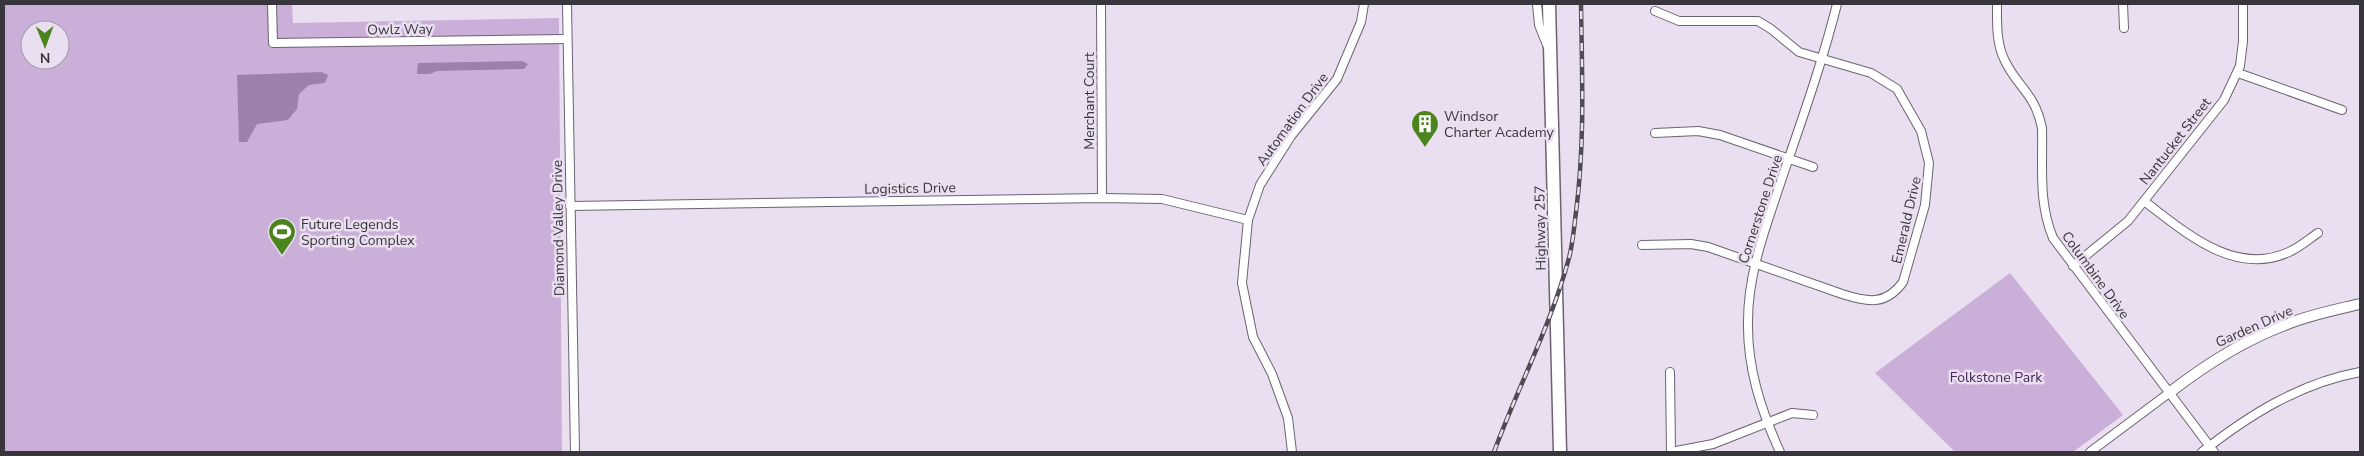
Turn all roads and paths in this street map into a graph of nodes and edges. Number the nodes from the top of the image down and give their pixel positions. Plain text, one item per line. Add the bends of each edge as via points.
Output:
1 (272, 4) edge
2 (567, 4) edge
3 (1101, 4) edge
4 (1364, 4) edge
5 (1537, 4) edge
6 (1549, 4) edge
7 (1837, 4) edge
8 (1997, 4) edge
9 (2123, 4) edge
10 (2243, 4) edge
11 (1655, 11) dead end
12 (2124, 28) dead end
13 (567, 39) junction
14 (1550, 54) junction
15 (1822, 59) junction
16 (2238, 73) junction
17 (2342, 110) dead end
18 (1655, 133) dead end
19 (1788, 159) junction
20 (1813, 167) dead end
21 (1102, 198) junction
22 (2144, 201) junction
23 (570, 206) junction
24 (1248, 220) junction
25 (2318, 232) dead end
26 (1642, 245) dead end
27 (1754, 264) junction
28 (2073, 266) junction
29 (2360, 304) edge
30 (1670, 372) dead end
31 (2360, 372) edge
32 (2169, 393) junction
33 (1813, 415) dead end
34 (1767, 423) junction
35 (2212, 449) edge
36 (575, 452) edge
37 (1292, 452) edge
38 (1560, 452) edge
39 (1671, 452) edge
40 (1780, 452) edge
41 (2090, 452) edge
42 (2202, 452) edge

1 - 13 street, Owlz Way via 273,43
2 - 13 street, Diamond Valley Drive
3 - 21 street, Merchant Court
4 - 24 street, Automation Drive via 1361,22 1337,79 1291,136 1270,169
5 - 14 street via 1539,25
6 - 14 main road, Highway 257
7 - 15 street, Cornerstone Drive
8 - 28 street, Columbine Drive via 2004,60 2032,99 2040,117 2042,200 2047,223 2053,238
9 - 12 street
10 - 16 street, Nantucket Street
11 - 15 street, Emerald Drive via 1679,21 1758,21 1794,49
13 - 23 street, Diamond Valley Drive
14 - 38 main road, Highway 257
15 - 19 street, Cornerstone Drive
15 - 27 street, Emerald Drive via 1871,73 1893,85 1921,132 1929,176 1925,205 1905,277 1898,290 1869,302
16 - 17 street
16 - 22 street, Nantucket Street via 2224,100
18 - 19 street via 1691,131 1720,135
19 - 20 street
19 - 27 street, Cornerstone Drive
21 - 23 street, Logistics Drive
21 - 24 street, Logistics Drive via 1162,199
22 - 25 street via 2204,244 2231,256 2266,258 2283,254 2298,248
22 - 28 street, Nantucket Street via 2117,232
23 - 36 street, Diamond Valley Drive
24 - 37 street, Automation Drive via 1242,283 1253,336 1272,374 1288,418
26 - 27 street, Emerald Drive via 1698,245
27 - 34 street, Cornerstone Drive via 1748,341 1754,380
28 - 32 street, Columbine Drive
29 - 32 street, Garden Drive via 2266,332 2217,358
30 - 39 street
31 - 35 street via 2272,403 2241,422
32 - 35 street, Columbine Drive
32 - 41 street
33 - 34 street via 1792,414
34 - 39 street via 1713,444
34 - 40 street, Cornerstone Drive
35 - 42 street

